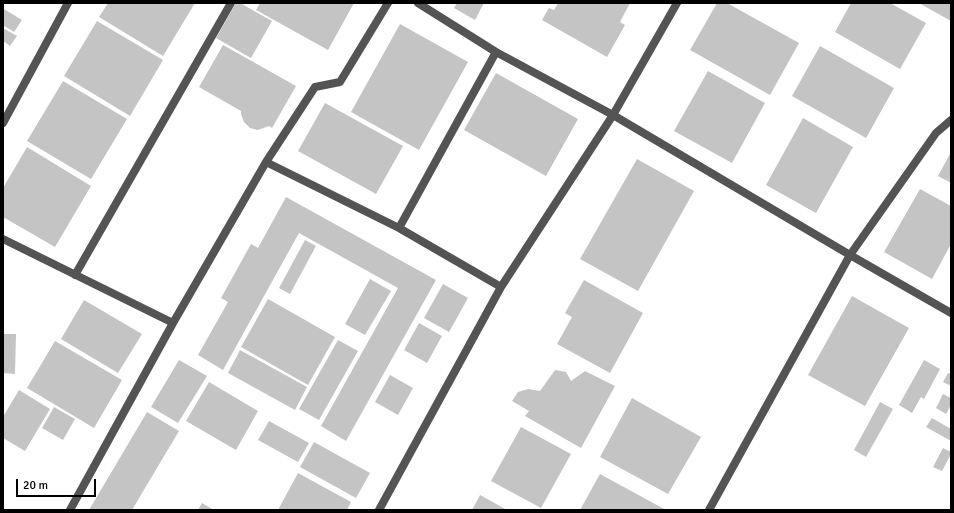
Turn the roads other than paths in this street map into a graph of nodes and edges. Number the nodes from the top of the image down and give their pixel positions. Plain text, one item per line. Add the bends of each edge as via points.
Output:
1 (68, 3) edge
2 (230, 3) edge
3 (388, 3) edge
4 (418, 3) edge
5 (676, 3) edge
6 (496, 52) junction
7 (613, 115) junction
8 (951, 120) edge
9 (3, 123) edge
10 (266, 162) junction
11 (399, 228) junction
12 (3, 239) edge
13 (850, 255) junction
14 (75, 275) junction
15 (501, 287) junction
16 (951, 313) edge
17 (173, 323) junction
18 (70, 510) edge
19 (379, 510) edge
20 (709, 510) edge

1 - 9 street
2 - 14 street
3 - 10 street via 340,82 315,87
4 - 6 street
5 - 7 street
6 - 7 street
6 - 11 street
7 - 13 street
7 - 15 street
8 - 13 street via 936,132
10 - 11 street
10 - 17 street
11 - 15 street
12 - 14 street
13 - 16 street
13 - 20 street
14 - 17 street
15 - 19 street
17 - 18 street

